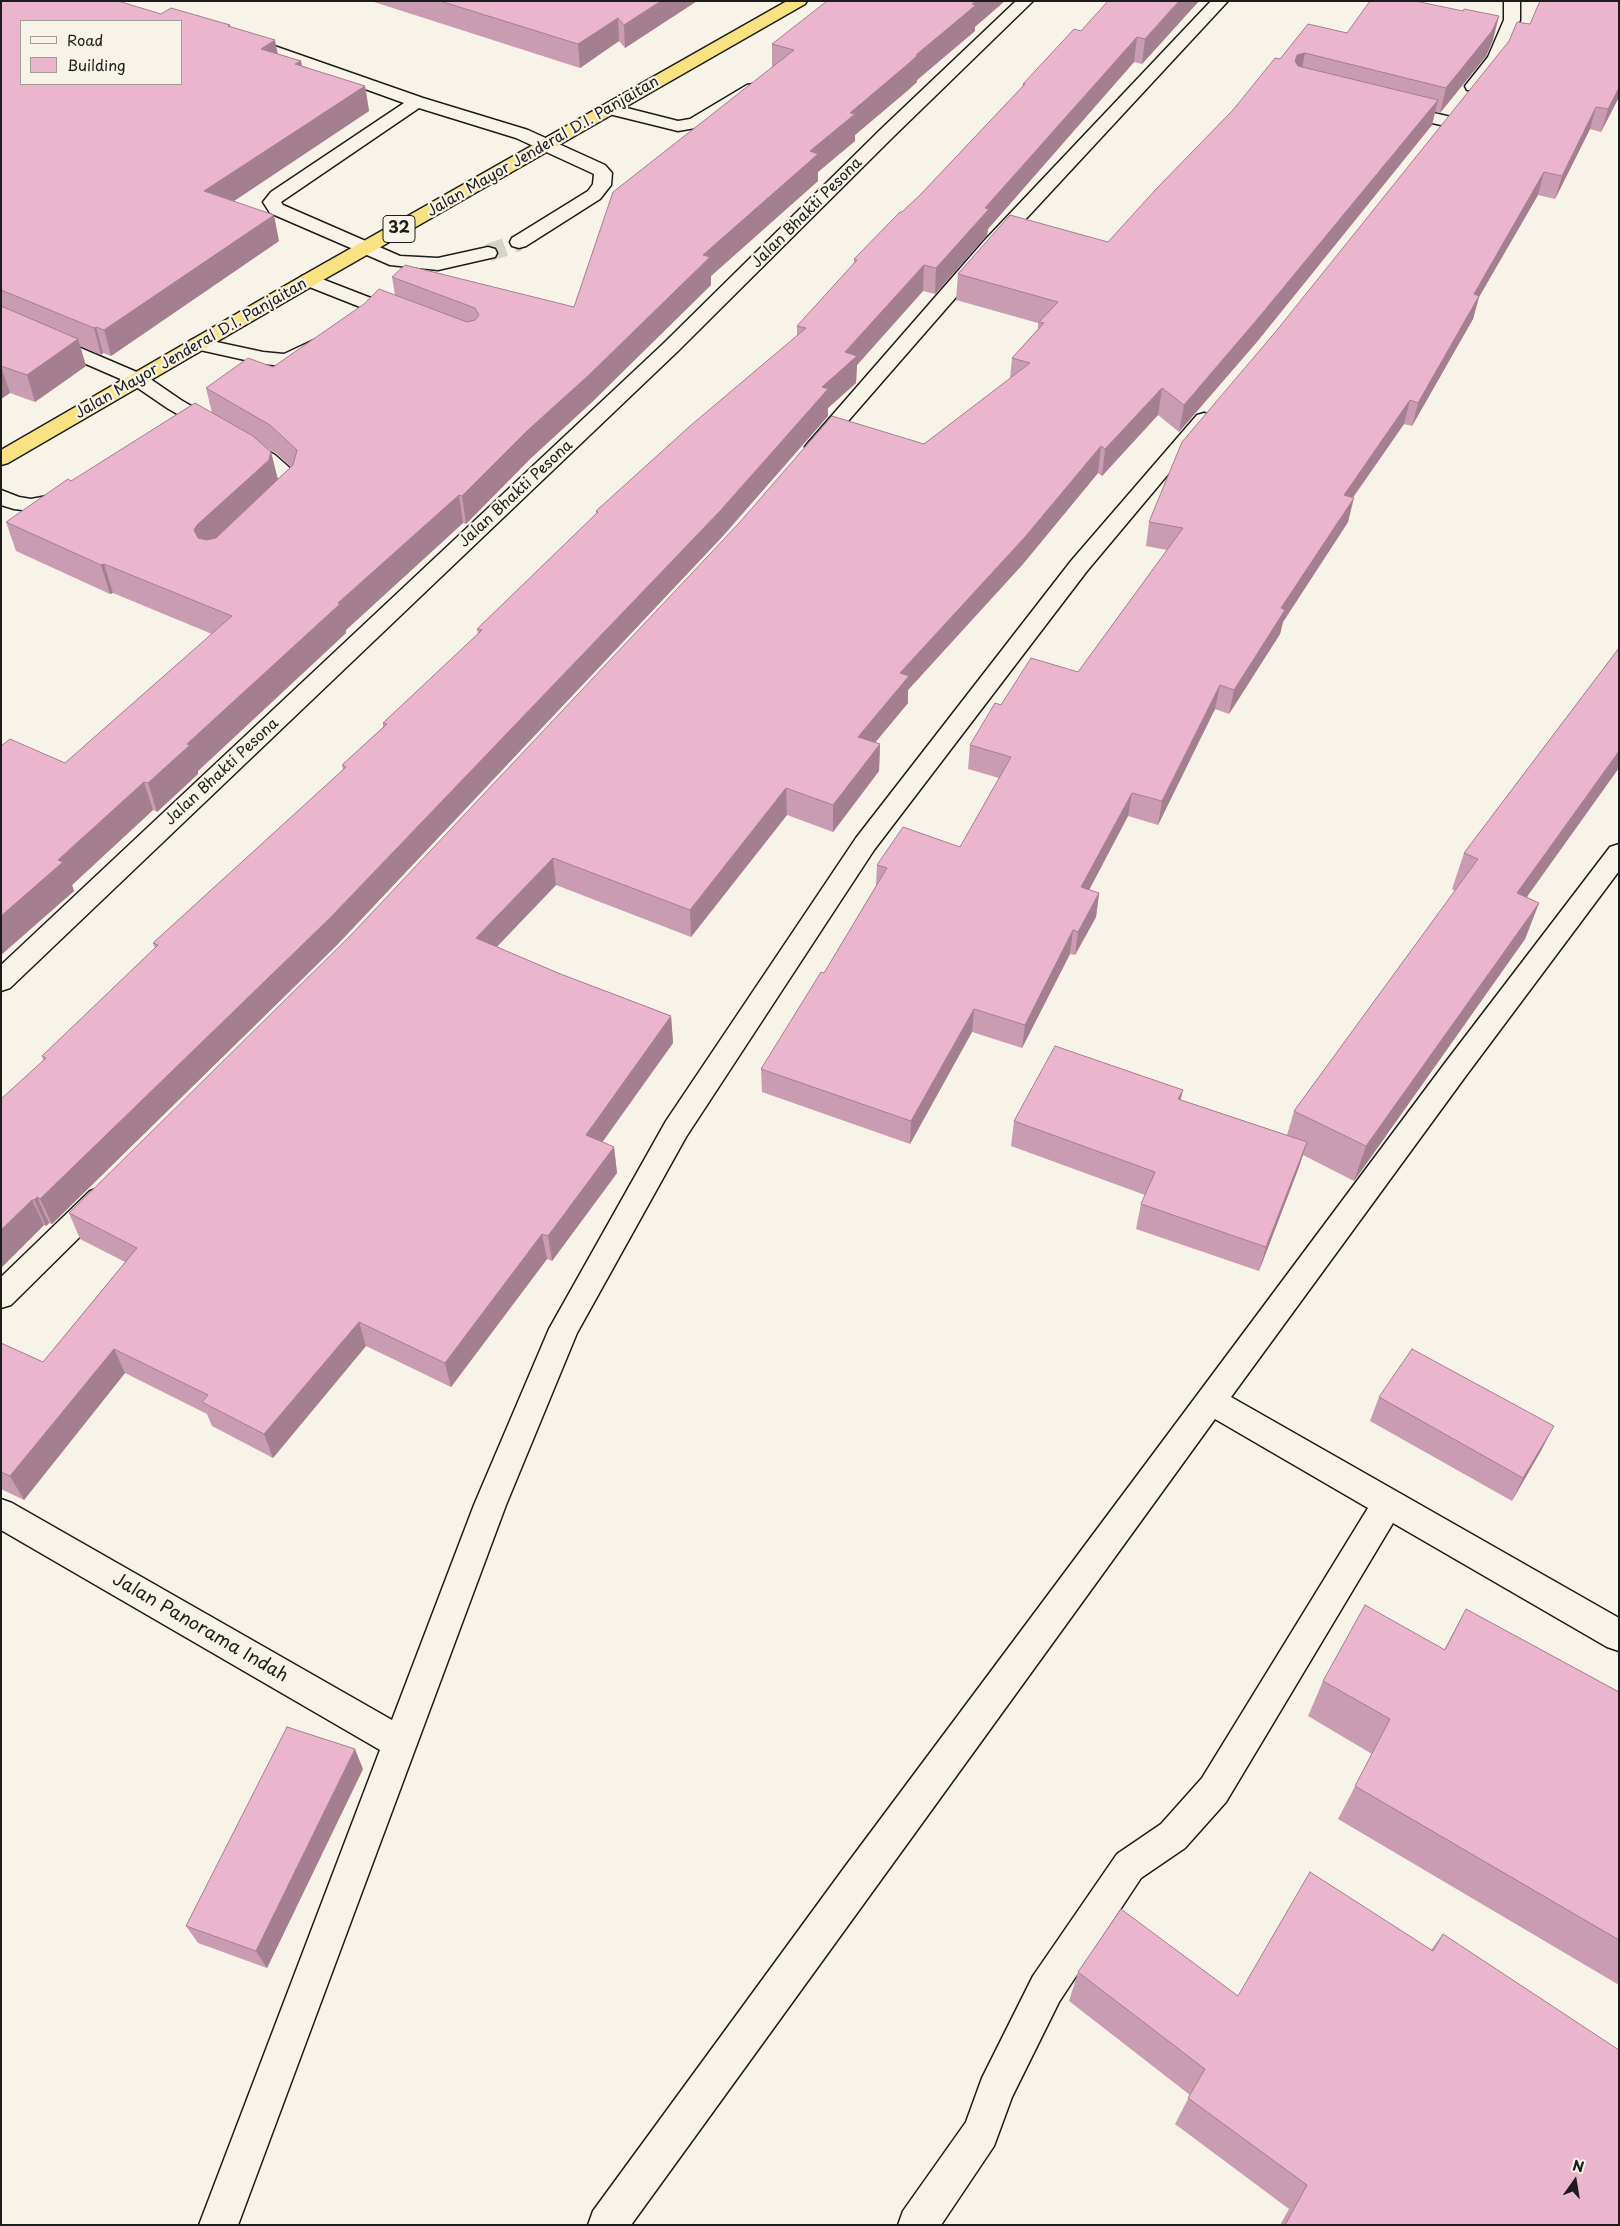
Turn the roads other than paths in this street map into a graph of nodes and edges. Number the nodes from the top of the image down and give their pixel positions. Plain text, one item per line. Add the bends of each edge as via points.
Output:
1 (799, 1) edge
2 (1025, 1) edge
3 (1220, 1) edge
4 (1512, 1) edge
5 (264, 46) edge
6 (764, 82) edge
7 (418, 102) junction
8 (1378, 104) edge
9 (611, 109) junction
10 (1445, 121) junction
11 (1427, 144) edge
12 (545, 146) junction
13 (518, 242) tunnel mouth
14 (364, 248) junction
15 (488, 253) tunnel mouth
16 (309, 280) junction
17 (1, 320) edge
18 (415, 322) edge
19 (329, 338) edge
20 (198, 344) junction
21 (140, 380) junction
22 (1219, 401) edge
23 (5, 453) edge
24 (802, 461) edge
25 (84, 482) edge
26 (1, 496) edge
27 (260, 518) edge
28 (1619, 853) edge
29 (1, 981) edge
30 (114, 1184) edge
31 (1, 1296) edge
32 (1211, 1401) junction
33 (1388, 1503) junction
34 (1, 1513) edge
35 (1619, 1636) edge
36 (400, 1743) junction
37 (218, 2225) edge
38 (607, 2225) edge
39 (917, 2225) edge

1 - 9 highway, Jalan Mayor Jenderal D.I. Panjaitan / 32
2 - 29 street, Jalan Bhakti Pesona via 672,347
3 - 24 street via 991,245
4 - 10 street via 1512,20 1496,58
5 - 7 street
6 - 9 street via 695,123 678,126
7 - 12 street via 522,134
7 - 14 street via 272,202 276,209
8 - 10 street
9 - 12 highway, Jalan Mayor Jenderal D.I. Panjaitan / 32
10 - 11 street
12 - 13 street via 599,169 604,179 594,194
12 - 14 highway, Jalan Mayor Jenderal D.I. Panjaitan / 32
14 - 15 street via 396,261 425,264 452,262
14 - 16 highway, Jalan Mayor Jenderal D.I. Panjaitan / 32
16 - 18 street via 369,313
16 - 20 highway, Jalan Mayor Jenderal D.I. Panjaitan / 32
17 - 21 street
19 - 20 street via 297,358 284,360
20 - 21 highway, Jalan Mayor Jenderal D.I. Panjaitan / 32
21 - 23 highway, Jalan Mayor Jenderal D.I. Panjaitan / 32
21 - 27 street via 185,420 268,459 291,478 287,492
22 - 36 street via 1079,566 865,844 676,1129 564,1329 490,1505
25 - 26 street via 41,505 22,505
28 - 32 street
30 - 31 street
32 - 33 street
32 - 38 street
33 - 35 street
33 - 39 street via 1214,1790 1173,1836 1129,1866 1046,1989 995,2091 981,2133
34 - 36 street, Jalan Panorama Indah
36 - 37 street

